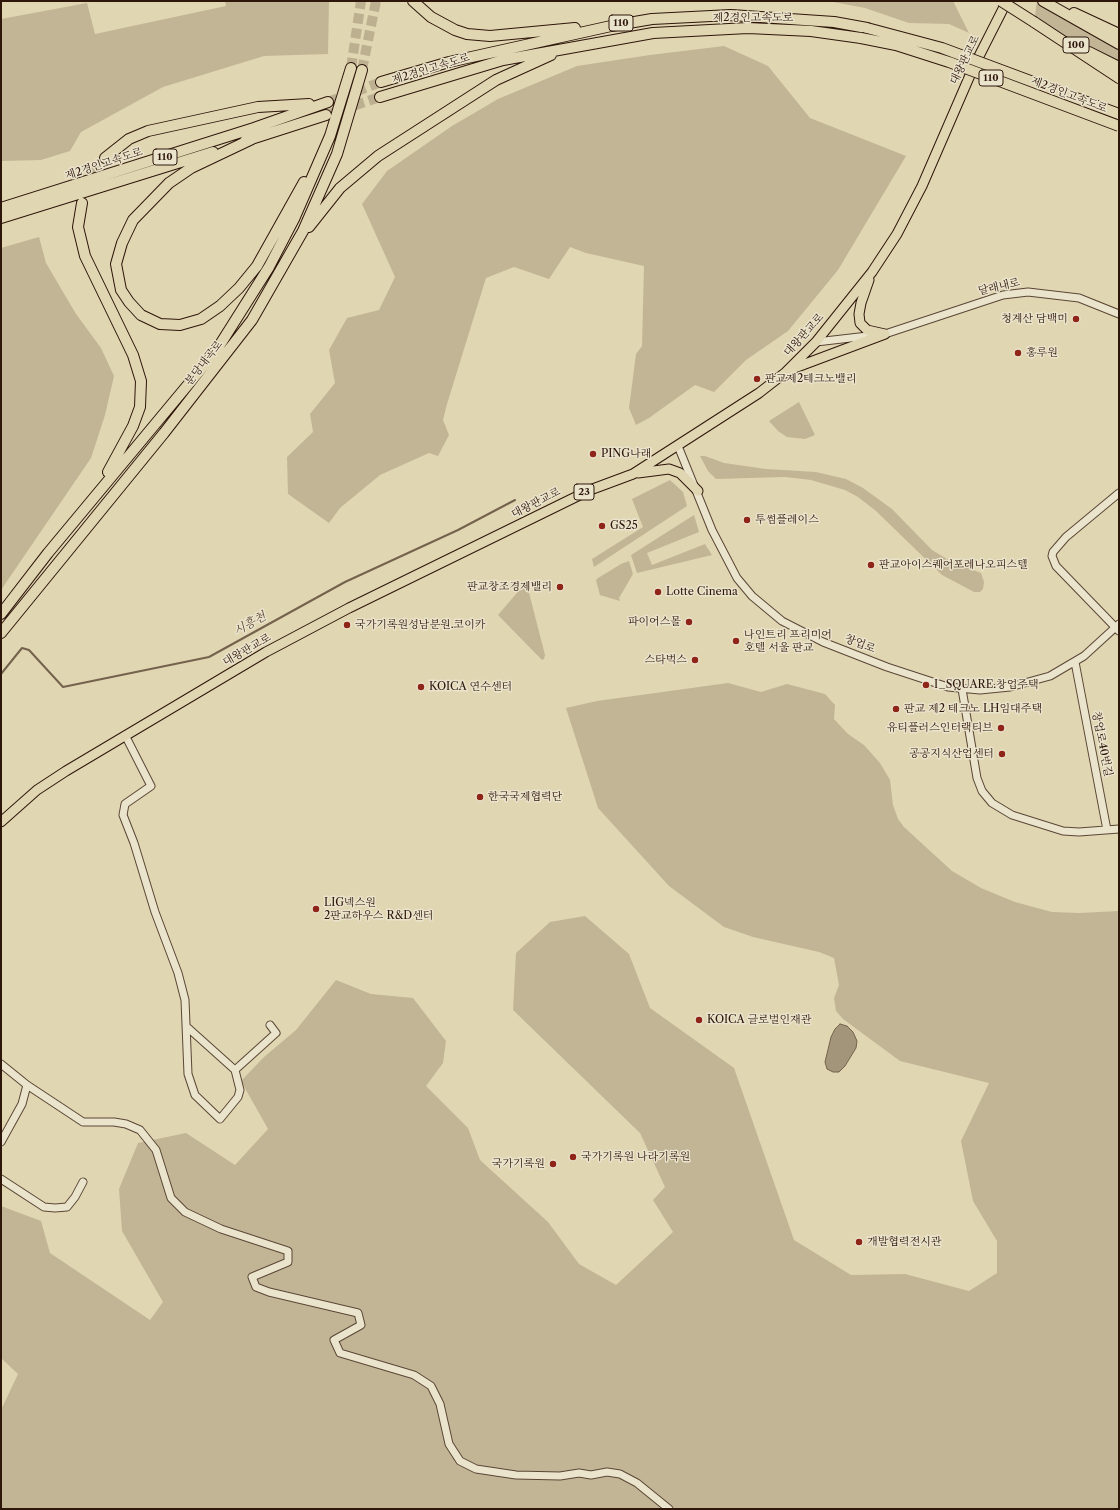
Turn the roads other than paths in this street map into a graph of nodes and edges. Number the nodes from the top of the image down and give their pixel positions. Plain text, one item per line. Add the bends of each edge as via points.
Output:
1 (413, 1) edge
2 (1001, 1) edge
3 (1007, 1) edge
4 (1044, 1) edge
5 (1034, 22) junction
6 (611, 26) junction
7 (1119, 34) edge
8 (594, 42) junction
9 (1119, 44) edge
10 (1119, 67) edge
11 (351, 68) tunnel mouth
12 (362, 70) tunnel mouth
13 (1119, 78) edge
14 (381, 82) tunnel mouth
15 (380, 97) tunnel mouth
16 (1119, 114) edge
17 (326, 115) tunnel mouth
18 (1119, 126) edge
19 (330, 136) junction
20 (252, 139) junction
21 (105, 158) tunnel mouth
22 (82, 203) dead end
23 (1, 208) edge
24 (1, 218) edge
25 (282, 269) junction
26 (872, 272) junction
27 (1119, 314) edge
28 (886, 334) junction
29 (816, 342) junction
30 (786, 372) junction
31 (678, 446) junction
32 (633, 474) junction
33 (698, 491) junction
34 (1119, 493) edge
35 (89, 503) junction
36 (1, 614) edge
37 (1118, 627) edge
38 (1, 633) edge
39 (1075, 662) junction
40 (962, 689) junction
41 (125, 735) junction
42 (1, 822) edge
43 (1107, 830) junction
44 (1119, 830) edge
45 (270, 1025) dead end
46 (187, 1027) junction
47 (1, 1064) edge
48 (236, 1070) junction
49 (27, 1085) junction
50 (1, 1142) edge
51 (1, 1179) edge
52 (83, 1182) dead end
53 (669, 1509) edge

1 - 6 highway via 443,24 461,32 480,35
2 - 5 highway, 100, bridge
3 - 26 main road, 대왕판교로 / 23 via 968,78 922,186 897,234
4 - 7 highway
4 - 9 highway, 100
5 - 10 highway, 100
5 - 13 highway
6 - 14 highway, 제2경인고속도로 / 110 via 449,62
6 - 16 highway, 제2경인고속도로 / 110, bridge via 652,19 730,15 834,22 942,48
8 - 15 highway, 제2경인고속도로 / 110 via 503,60
8 - 18 highway, 제2경인고속도로 / 110, bridge via 654,33 748,28 811,31 861,38 917,51
8 - 25 highway via 549,56 496,80 364,166 336,193 315,219
11 - 19 highway, 분당내곡로
12 - 25 highway, 분당내곡로 via 337,154 303,231
17 - 20 highway, 제2경인고속도로 / 110
19 - 20 highway via 257,266 229,298 210,313 180,325 160,324 141,315 122,290 116,264 122,242 133,220 153,198 186,172
19 - 35 highway, 분당내곡로 via 294,219 269,267 216,351
20 - 24 highway, 제2경인고속도로 / 110
21 - 23 highway, 제2경인고속도로 / 110 via 129,139 148,130 258,107 325,102 246,130
22 - 35 highway via 78,227 85,256 133,355 141,390 140,407 131,431
25 - 38 highway, 분당내곡로 via 252,320 220,362
26 - 28 main road via 861,303 860,323 867,330
26 - 29 main road, 대왕판교로 / 23
27 - 28 street, 달래내로 via 1079,298 1028,292 1003,296
28 - 29 street, 달래내로
28 - 30 main road
29 - 30 main road, 대왕판교로 / 23
30 - 31 main road, 대왕판교로 / 23 via 759,393
31 - 32 main road, 대왕판교로 / 23
31 - 33 street, 창업로
32 - 33 main road via 669,469 680,473
32 - 41 main road, 대왕판교로 / 23 via 590,490 349,608 266,652
33 - 40 street, 창업로 via 713,532 737,578 752,596 782,621 823,642 888,667
34 - 37 street via 1066,537 1052,556 1056,566
35 - 36 highway, 분당내곡로
37 - 39 street, 창업로
39 - 40 street, 창업로 via 1039,680 995,689
39 - 43 street, 창업로40번길
40 - 43 street via 975,771 988,800 1008,814 1047,827 1075,832
41 - 42 main road, 대왕판교로 / 23 via 37,790
41 - 46 street via 151,786 125,804 123,815 178,973 185,1000
43 - 44 street
45 - 48 street via 276,1033
46 - 48 street
46 - 48 street via 188,1074 195,1095 220,1119 238,1097 240,1090
47 - 49 street
49 - 50 street via 22,1104
49 - 53 street via 83,1122 114,1122 140,1130 156,1150 171,1198 185,1212 228,1232 288,1251 288,1262 252,1277 256,1287 358,1313 361,1325 334,1340 340,1354 414,1375 431,1386 440,1404 449,1444 460,1461 476,1469 516,1475 591,1475 607,1472 620,1474 637,1483
51 - 52 street via 44,1206 55,1208 67,1207

